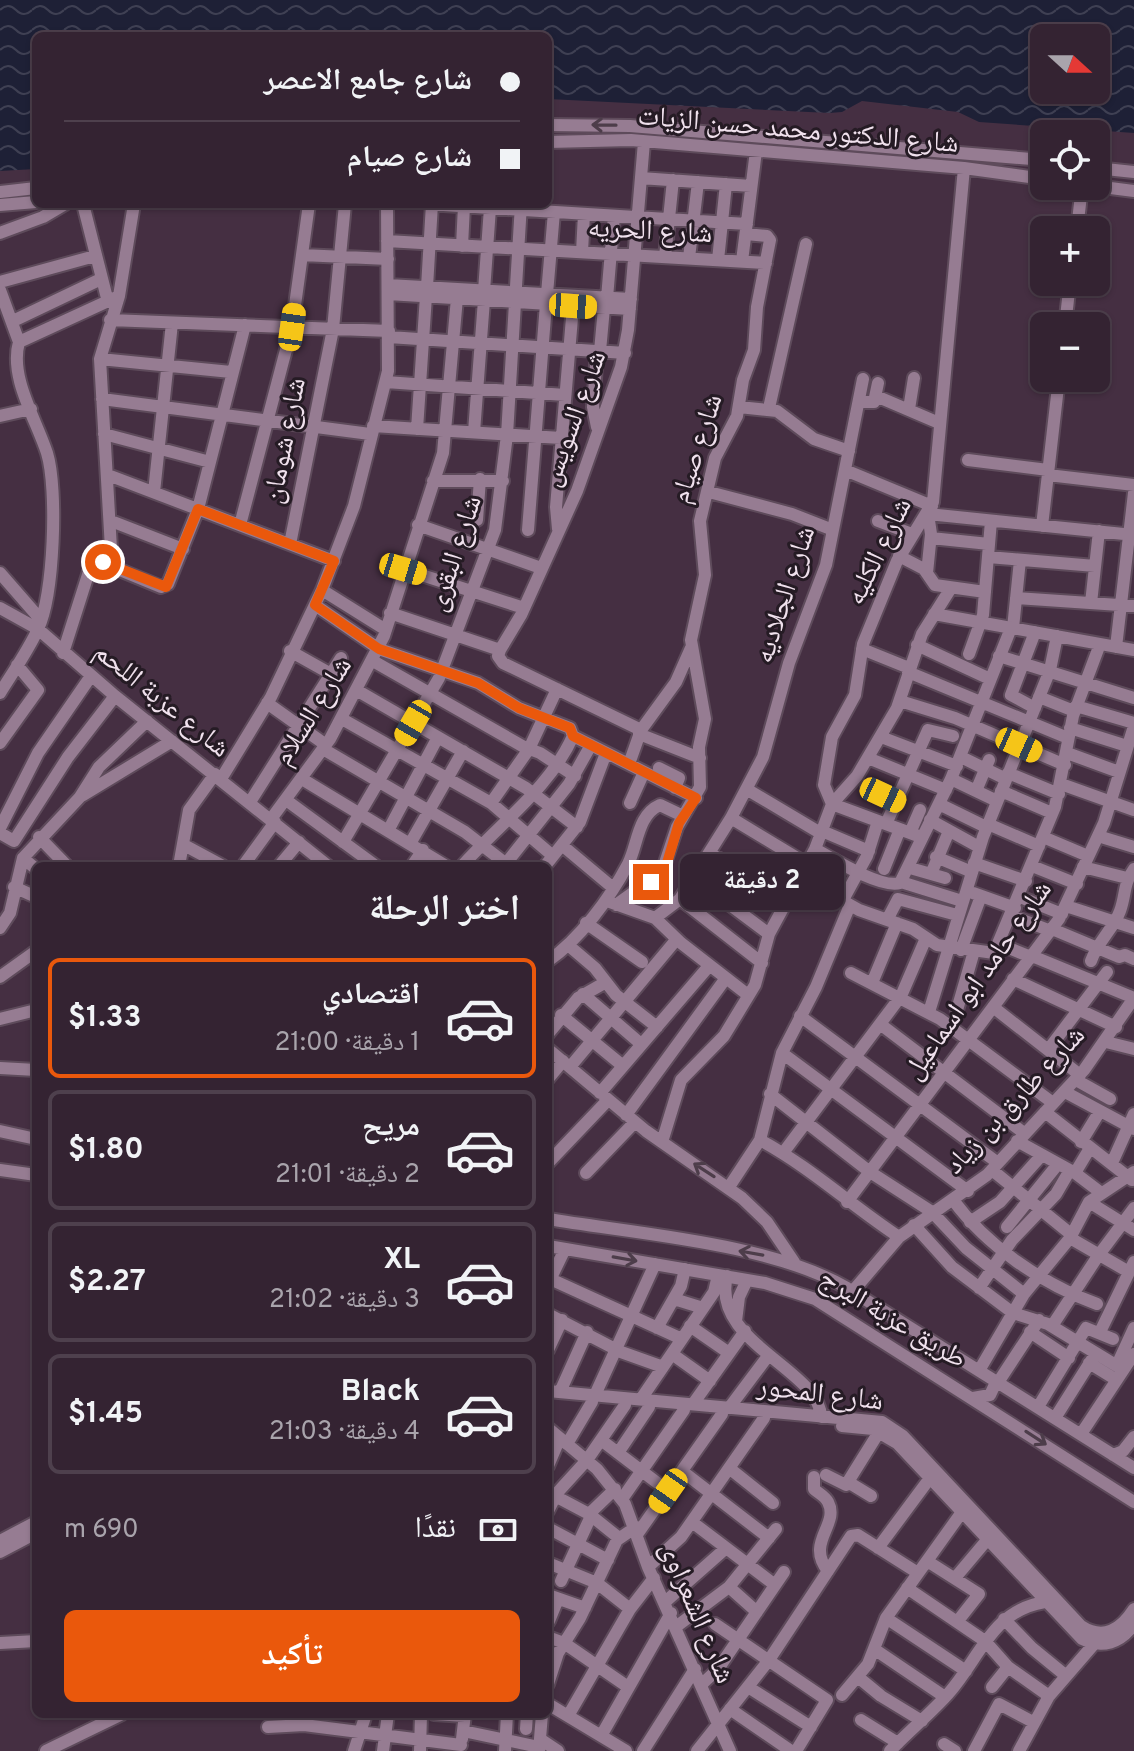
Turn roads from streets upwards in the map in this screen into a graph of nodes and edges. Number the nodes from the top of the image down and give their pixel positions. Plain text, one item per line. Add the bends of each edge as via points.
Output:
1 (552, 125) edge
2 (552, 142) edge
3 (644, 142) junction
4 (756, 151) junction
5 (1030, 159) edge
6 (964, 168) junction
7 (1110, 169) edge
8 (1134, 172) edge
9 (1030, 177) edge
10 (641, 178) junction
11 (673, 180) junction
12 (698, 182) junction
13 (726, 184) junction
14 (751, 186) junction
15 (32, 188) edge
16 (1110, 188) edge
17 (1134, 191) edge
18 (0, 192) edge
19 (32, 202) edge
20 (0, 205) edge
21 (58, 208) edge
22 (84, 208) edge
23 (133, 208) edge
24 (308, 208) edge
25 (345, 208) edge
26 (387, 208) edge
27 (430, 208) edge
28 (464, 208) edge
29 (490, 208) edge
30 (521, 208) edge
31 (528, 208) edge
32 (554, 212) junction
33 (584, 214) junction
34 (614, 216) junction
35 (638, 217) junction
36 (669, 219) junction
37 (694, 221) junction
38 (722, 223) junction
39 (746, 229) junction
40 (0, 233) edge
41 (387, 241) junction
42 (429, 244) junction
43 (806, 244) dead end
44 (462, 246) junction
45 (488, 247) junction
46 (519, 249) junction
47 (550, 251) junction
48 (582, 252) junction
49 (611, 254) junction
50 (302, 255) junction
51 (635, 255) junction
52 (95, 256) junction
53 (340, 257) junction
54 (665, 257) junction
55 (689, 258) junction
56 (388, 259) junction
57 (718, 260) junction
58 (742, 261) junction
59 (766, 263) junction
60 (101, 279) junction
61 (0, 282) edge
62 (0, 290) edge
63 (388, 290) junction
64 (426, 292) junction
65 (484, 295) junction
66 (515, 297) junction
67 (457, 298) junction
68 (113, 299) junction
69 (546, 299) junction
70 (606, 303) junction
71 (630, 304) junction
72 (573, 306) junction
73 (8, 317) edge
74 (110, 320) junction
75 (172, 323) junction
76 (245, 325) junction
77 (292, 327) junction
78 (333, 329) junction
79 (389, 334) junction
80 (423, 339) junction
81 (454, 341) junction
82 (19, 342) junction
83 (481, 343) junction
84 (512, 345) junction
85 (543, 347) junction
86 (569, 349) junction
87 (598, 351) junction
88 (625, 353) junction
89 (15, 359) junction
90 (100, 359) junction
91 (0, 363) edge
92 (168, 366) junction
93 (231, 372) junction
94 (914, 378) dead end
95 (863, 379) dead end
96 (386, 382) junction
97 (420, 384) junction
98 (450, 386) junction
99 (477, 388) junction
100 (510, 391) junction
101 (1057, 392) edge
102 (539, 393) junction
103 (565, 395) junction
104 (102, 399) junction
105 (859, 402) junction
106 (163, 407) junction
107 (739, 407) junction
108 (769, 408) junction
109 (31, 409) junction
110 (909, 409) junction
111 (220, 415) junction
112 (0, 416) edge
113 (267, 420) junction
114 (939, 423) junction
115 (313, 427) junction
116 (598, 428) junction
117 (417, 429) junction
118 (371, 430) junction
119 (447, 430) junction
120 (474, 432) junction
121 (104, 434) junction
122 (507, 435) junction
123 (535, 437) junction
124 (561, 438) junction
125 (159, 448) junction
126 (849, 451) junction
127 (968, 460) dead end
128 (210, 462) junction
129 (845, 470) junction
130 (1048, 473) junction
131 (108, 475) junction
132 (480, 479) junction
133 (433, 481) junction
134 (503, 481) junction
135 (1134, 485) edge
136 (154, 492) junction
137 (709, 492) junction
138 (1134, 493) edge
139 (198, 509) junction
140 (930, 510) junction
141 (477, 520) dead end
142 (111, 521) junction
143 (878, 521) dead end
144 (991, 521) junction
145 (240, 525) junction
146 (418, 525) junction
147 (1042, 526) junction
148 (528, 530) dead end
149 (558, 530) junction
150 (833, 530) junction
151 (1099, 531) junction
152 (912, 534) junction
153 (1132, 535) edge
154 (931, 538) junction
155 (290, 544) junction
156 (183, 549) junction
157 (488, 549) junction
158 (989, 551) junction
159 (899, 556) junction
160 (1020, 560) junction
161 (334, 561) junction
162 (112, 566) junction
163 (1095, 566) junction
164 (541, 568) junction
165 (403, 569) junction
166 (0, 573) edge
167 (927, 573) junction
168 (951, 588) junction
169 (322, 590) junction
170 (472, 591) junction
171 (985, 592) junction
172 (1016, 598) junction
173 (1091, 603) junction
174 (315, 605) junction
175 (1128, 605) edge
176 (0, 608) edge
177 (524, 608) junction
178 (390, 613) junction
179 (934, 614) junction
180 (981, 622) junction
181 (40, 625) junction
182 (1012, 628) junction
183 (386, 630) junction
184 (1035, 632) junction
185 (456, 635) junction
186 (1057, 636) junction
187 (953, 644) dead end
188 (1100, 644) junction
189 (692, 645) junction
190 (917, 645) junction
191 (1116, 647) junction
192 (862, 649) junction
193 (500, 650) junction
194 (1134, 650) edge
195 (290, 651) junction
196 (63, 653) junction
197 (969, 654) dead end
198 (376, 655) junction
199 (999, 656) junction
200 (341, 658) dead end
201 (947, 659) junction
202 (1023, 664) junction
203 (17, 665) junction
204 (909, 670) junction
205 (442, 671) junction
206 (1049, 673) junction
207 (331, 674) junction
208 (91, 676) junction
209 (990, 679) junction
210 (1085, 684) junction
211 (557, 689) junction
212 (358, 691) junction
213 (0, 693) edge
214 (430, 693) junction
215 (115, 696) junction
216 (1134, 698) edge
217 (900, 701) junction
218 (267, 703) junction
219 (982, 703) junction
220 (1037, 703) junction
221 (1075, 708) junction
222 (545, 718) junction
223 (342, 719) junction
224 (147, 721) junction
225 (1029, 722) junction
226 (413, 723) junction
227 (973, 725) junction
228 (299, 726) junction
229 (1134, 728) edge
230 (640, 732) junction
231 (1069, 733) junction
232 (573, 736) junction
233 (953, 736) dead end
234 (438, 737) junction
235 (881, 737) junction
236 (172, 741) junction
237 (0, 743) edge
238 (591, 745) junction
239 (1019, 745) junction
240 (1127, 746) junction
241 (325, 747) junction
242 (529, 749) junction
243 (463, 751) junction
244 (396, 752) junction
245 (920, 752) junction
246 (606, 753) junction
247 (700, 758) junction
248 (868, 758) junction
249 (1066, 759) junction
250 (959, 761) junction
251 (557, 763) junction
252 (629, 764) junction
253 (988, 764) junction
254 (422, 767) junction
255 (659, 768) dead end
256 (1125, 768) edge
257 (644, 772) junction
258 (218, 776) junction
259 (575, 776) junction
260 (910, 776) junction
261 (509, 778) junction
262 (302, 779) junction
263 (446, 780) junction
264 (379, 781) junction
265 (949, 784) junction
266 (1003, 786) junction
267 (675, 788) junction
268 (867, 788) dead end
269 (1060, 789) junction
270 (748, 790) junction
271 (976, 791) junction
272 (533, 793) junction
273 (80, 797) junction
274 (406, 797) junction
275 (696, 798) junction
276 (286, 800) junction
277 (1111, 801) junction
278 (250, 802) junction
279 (491, 803) junction
280 (630, 803) dead end
281 (898, 803) junction
282 (832, 804) junction
283 (939, 804) junction
284 (553, 807) junction
285 (5, 808) edge
286 (429, 810) junction
287 (920, 810) dead end
288 (1134, 810) edge
289 (360, 813) junction
290 (1052, 813) junction
291 (683, 816) junction
292 (510, 817) junction
293 (731, 818) junction
294 (273, 820) junction
295 (930, 820) junction
296 (882, 822) junction
297 (987, 826) junction
298 (577, 827) junction
299 (389, 829) junction
300 (0, 830) edge
301 (949, 831) junction
302 (822, 833) junction
303 (530, 834) junction
304 (912, 836) junction
305 (1098, 836) junction
306 (39, 837) junction
307 (299, 842) junction
308 (343, 842) junction
309 (411, 842) junction
310 (1041, 842) junction
311 (483, 844) junction
312 (184, 845) junction
313 (563, 846) junction
314 (979, 847) junction
315 (1134, 847) edge
316 (815, 849) junction
317 (423, 850) junction
318 (869, 851) junction
319 (710, 853) junction
320 (937, 856) junction
321 (23, 858) junction
322 (549, 861) edge
323 (63, 862) edge
324 (180, 862) edge
325 (216, 862) edge
326 (246, 862) edge
327 (282, 862) edge
328 (320, 862) edge
329 (370, 862) edge
330 (416, 862) edge
331 (440, 862) edge
332 (466, 862) edge
333 (503, 862) edge
334 (508, 862) edge
335 (1086, 862) junction
336 (807, 864) junction
337 (32, 866) edge
338 (1032, 866) junction
339 (910, 868) junction
340 (973, 868) junction
341 (884, 869) dead end
342 (859, 872) junction
343 (1132, 872) edge
344 (931, 874) junction
345 (800, 877) junction
346 (694, 878) junction
347 (945, 878) dead end
348 (1026, 881) junction
349 (901, 882) junction
350 (1077, 884) junction
351 (14, 887) junction
352 (32, 895) edge
353 (964, 896) junction
354 (981, 896) junction
355 (611, 897) junction
356 (680, 899) junction
357 (786, 902) junction
358 (847, 902) junction
359 (1016, 907) junction
360 (1128, 908) edge
361 (1064, 910) junction
362 (957, 915) junction
363 (655, 918) junction
364 (1114, 920) junction
365 (892, 922) junction
366 (586, 923) junction
367 (0, 928) edge
368 (1134, 928) edge
369 (1052, 930) junction
370 (769, 934) junction
371 (926, 938) junction
372 (676, 940) junction
373 (999, 944) junction
374 (568, 945) junction
375 (1095, 948) junction
376 (961, 950) junction
377 (32, 954) edge
378 (1031, 956) junction
379 (552, 958) edge
380 (1134, 959) edge
381 (1091, 961) dead end
382 (642, 962) dead end
383 (762, 963) junction
384 (709, 966) junction
385 (1107, 972) dead end
386 (851, 973) dead end
387 (0, 977) edge
388 (726, 978) junction
389 (1013, 979) junction
390 (606, 982) junction
391 (872, 983) junction
392 (1098, 983) junction
393 (936, 987) junction
394 (583, 994) junction
395 (961, 994) junction
396 (748, 995) junction
397 (901, 996) junction
398 (1134, 998) edge
399 (624, 1002) junction
400 (993, 1007) junction
401 (957, 1010) dead end
402 (1079, 1010) junction
403 (32, 1011) edge
404 (929, 1012) junction
405 (561, 1015) junction
406 (800, 1016) junction
407 (611, 1018) junction
408 (0, 1019) edge
409 (880, 1024) junction
410 (1118, 1024) junction
411 (657, 1027) junction
412 (552, 1028) edge
413 (1134, 1028) edge
414 (592, 1041) junction
415 (969, 1041) junction
416 (1106, 1042) junction
417 (641, 1044) junction
418 (1134, 1049) edge
419 (1048, 1050) junction
420 (552, 1052) edge
421 (782, 1053) junction
422 (855, 1057) junction
423 (566, 1064) junction
424 (623, 1066) junction
425 (0, 1068) edge
426 (32, 1070) edge
427 (945, 1073) junction
428 (552, 1076) edge
429 (1078, 1077) junction
430 (830, 1090) junction
431 (1065, 1092) junction
432 (770, 1094) junction
433 (604, 1096) junction
434 (1110, 1099) dead end
435 (920, 1105) junction
436 (1049, 1107) junction
437 (1100, 1111) junction
438 (631, 1118) junction
439 (806, 1122) junction
440 (1132, 1123) edge
441 (0, 1131) edge
442 (1020, 1137) junction
443 (32, 1138) edge
444 (895, 1138) junction
445 (760, 1140) junction
446 (662, 1142) junction
447 (1086, 1145) junction
448 (783, 1153) junction
449 (1041, 1156) junction
450 (552, 1158) edge
451 (1112, 1163) junction
452 (995, 1167) junction
453 (1068, 1169) junction
454 (0, 1170) edge
455 (870, 1172) junction
456 (586, 1173) dead end
457 (32, 1174) edge
458 (1132, 1177) edge
459 (729, 1187) junction
460 (1014, 1187) junction
461 (968, 1191) junction
462 (1100, 1192) junction
463 (953, 1200) junction
464 (847, 1202) junction
465 (1089, 1202) junction
466 (1036, 1205) junction
467 (1134, 1208) edge
468 (932, 1212) junction
469 (552, 1220) edge
470 (970, 1222) junction
471 (1122, 1222) junction
472 (914, 1225) junction
473 (1007, 1227) dead end
474 (1134, 1230) edge
475 (1071, 1236) junction
476 (899, 1237) junction
477 (552, 1247) edge
478 (565, 1249) junction
479 (1003, 1251) junction
480 (1098, 1256) junction
481 (655, 1264) junction
482 (796, 1264) junction
483 (685, 1269) junction
484 (991, 1269) junction
485 (1039, 1274) junction
486 (552, 1275) edge
487 (722, 1276) junction
488 (1130, 1276) edge
489 (747, 1280) junction
490 (552, 1282) edge
491 (979, 1288) junction
492 (853, 1291) junction
493 (1024, 1294) junction
494 (1073, 1294) junction
495 (674, 1299) junction
496 (1097, 1304) dead end
497 (703, 1308) junction
498 (1013, 1313) junction
499 (629, 1315) junction
500 (552, 1316) edge
501 (562, 1320) junction
502 (1039, 1320) junction
503 (690, 1326) junction
504 (740, 1326) junction
505 (1052, 1326) junction
506 (657, 1328) junction
507 (1134, 1328) edge
508 (587, 1332) junction
509 (1030, 1332) junction
510 (1100, 1332) junction
511 (682, 1339) junction
512 (1113, 1339) dead end
513 (552, 1341) edge
514 (1078, 1342) junction
515 (615, 1350) junction
516 (729, 1353) junction
517 (672, 1354) junction
518 (1134, 1354) edge
519 (768, 1356) junction
520 (1069, 1358) junction
521 (1093, 1358) junction
522 (663, 1367) junction
523 (980, 1369) junction
524 (1118, 1371) junction
525 (998, 1380) junction
526 (710, 1381) junction
527 (552, 1394) edge
528 (593, 1398) junction
529 (973, 1398) junction
530 (645, 1403) junction
531 (1033, 1404) junction
532 (625, 1405) junction
533 (689, 1407) junction
534 (726, 1411) junction
535 (821, 1417) junction
536 (764, 1418) junction
537 (1055, 1418) junction
538 (1011, 1422) junction
539 (576, 1428) junction
540 (552, 1431) edge
541 (879, 1432) junction
542 (1081, 1434) junction
543 (1134, 1437) edge
544 (564, 1441) junction
545 (600, 1441) junction
546 (868, 1450) junction
547 (618, 1453) junction
548 (1113, 1455) junction
549 (881, 1459) dead end
550 (552, 1460) edge
551 (587, 1460) junction
552 (920, 1460) junction
553 (729, 1468) junction
554 (1134, 1468) edge
555 (641, 1471) junction
556 (682, 1471) junction
557 (930, 1478) junction
558 (848, 1482) junction
559 (668, 1491) junction
560 (618, 1494) junction
561 (711, 1494) junction
562 (871, 1496) dead end
563 (552, 1501) edge
564 (552, 1502) edge
565 (1134, 1502) edge
566 (773, 1503) dead end
567 (962, 1512) junction
568 (590, 1515) junction
569 (692, 1522) junction
570 (32, 1524) edge
571 (552, 1530) edge
572 (637, 1530) junction
573 (32, 1535) edge
574 (619, 1538) junction
575 (987, 1540) junction
576 (0, 1541) edge
577 (578, 1544) junction
578 (878, 1548) junction
579 (725, 1549) junction
580 (0, 1552) edge
581 (608, 1560) junction
582 (927, 1561) junction
583 (552, 1566) edge
584 (747, 1567) junction
585 (828, 1571) junction
586 (784, 1572) dead end
587 (651, 1573) junction
588 (918, 1573) junction
589 (563, 1576) junction
590 (955, 1578) junction
591 (597, 1583) junction
592 (775, 1585) junction
593 (729, 1587) junction
594 (907, 1588) junction
595 (553, 1597) edge
596 (1045, 1602) junction
597 (668, 1607) junction
598 (585, 1608) junction
599 (630, 1609) junction
600 (1134, 1609) edge
601 (757, 1612) junction
602 (886, 1618) junction
603 (1004, 1619) junction
604 (957, 1622) junction
605 (715, 1624) dead end
606 (1134, 1624) edge
607 (677, 1626) junction
608 (552, 1638) edge
609 (738, 1640) junction
610 (32, 1641) edge
611 (985, 1641) junction
612 (0, 1643) edge
613 (564, 1643) junction
614 (1094, 1644) junction
615 (874, 1649) junction
616 (769, 1660) junction
617 (597, 1665) junction
618 (1008, 1667) junction
619 (695, 1669) junction
620 (552, 1671) edge
621 (966, 1671) junction
622 (1065, 1675) junction
623 (858, 1677) junction
624 (701, 1685) junction
625 (628, 1687) junction
626 (748, 1687) junction
627 (992, 1687) dead end
628 (842, 1695) dead end
629 (1049, 1696) junction
630 (945, 1697) junction
631 (552, 1706) edge
632 (730, 1709) junction
633 (568, 1716) junction
634 (114, 1718) edge
635 (365, 1718) edge
636 (387, 1718) edge
637 (421, 1718) edge
638 (465, 1718) edge
639 (507, 1718) edge
640 (527, 1718) edge
641 (542, 1718) edge
642 (861, 1720) dead end
643 (922, 1721) junction
644 (1033, 1722) junction
645 (717, 1725) junction
646 (268, 1727) dead end
647 (811, 1727) junction
648 (526, 1729) dead end
649 (463, 1731) junction
650 (359, 1733) junction
651 (385, 1736) junction
652 (601, 1736) junction
653 (506, 1745) edge
654 (420, 1746) edge
655 (539, 1746) edge
656 (894, 1747) edge
657 (461, 1748) edge
658 (46, 1751) edge
659 (354, 1751) edge
660 (383, 1751) edge
661 (558, 1751) edge
662 (626, 1751) edge
663 (643, 1751) edge
664 (697, 1751) edge
665 (730, 1751) edge
666 (794, 1751) edge
667 (974, 1751) edge
668 (1019, 1751) edge

5 -> 1 street, شارع الدكتور محمد حسن الزيات via 630,126
2 - 3 street, شارع الدكتور محمد حسن الزيات
3 - 4 street, شارع الدكتور محمد حسن الزيات
3 - 10 street, شارع السويس
4 - 6 street, شارع الدكتور محمد حسن الزيات
4 - 14 street
6 - 9 street, شارع الدكتور محمد حسن الزيات
6 - 114 street, شارع الكليه
7 - 8 street
10 - 11 street
10 - 35 street, شارع السويس
11 - 12 street
11 - 36 street
12 - 13 street
12 - 37 street
13 - 14 street
13 - 38 street
14 - 39 street
15 - 18 street
16 - 17 street
19 - 20 street
21 - 40 street
22 - 52 street
23 - 68 street
24 - 50 street
25 - 53 street, شارع شومان
26 - 41 street
27 - 42 street
28 - 44 street
29 - 45 street
30 - 46 street, شارع البقرى
31 - 32 street
32 - 33 street
32 - 47 street
33 - 34 street
33 - 48 street
34 - 35 street
34 - 49 street
35 - 36 street
35 - 51 street, شارع السويس
36 - 37 street
36 - 54 street
37 - 38 street
37 - 55 street
38 - 39 street
38 - 57 street
39 - 58 street
39 - 59 street via 769,237
41 - 42 street, شارع الحريه
41 - 56 street
42 - 44 street, شارع الحريه
42 - 64 street
43 - 108 street
44 - 45 street, شارع الحريه
45 - 46 street, شارع الحريه
45 - 65 street
46 - 47 street, شارع الحريه
46 - 66 street, شارع البقرى
47 - 48 street, شارع الحريه
47 - 69 street
48 - 49 street, شارع الحريه
49 - 51 street, شارع الحريه
49 - 70 street
50 - 53 street
50 - 77 street
51 - 54 street, شارع الحريه
51 - 71 street, شارع السويس
52 - 60 street
52 - 61 street
53 - 56 street
53 - 78 street, شارع شومان
54 - 55 street, شارع الحريه
55 - 57 street, شارع الحريه
56 - 63 street
57 - 58 street, شارع الحريه
58 - 59 street, شارع الحريه
59 - 107 street, شارع صيام via 756,342
60 - 68 street
60 - 73 street
62 - 73 street
63 - 64 street
63 - 79 street
64 - 65 street
64 - 67 street
64 - 80 street
65 - 66 street
65 - 67 street
65 - 83 street
66 - 69 street
66 - 84 street, شارع البقرى
67 - 81 street, شارع السلام
68 - 74 street
68 - 82 street
69 - 70 street
69 - 72 street
69 - 85 street
70 - 71 street
70 - 72 street
70 - 87 street
71 - 88 street, شارع السويس
72 - 86 street
73 - 82 street
74 - 75 street
74 - 90 street
75 - 76 street
75 - 92 street
76 - 77 street
76 - 93 street
77 - 78 street
77 - 113 street
78 - 79 street
78 - 115 street, شارع شومان
79 - 80 street
79 - 96 street
80 - 81 street
80 - 97 street
81 - 83 street
81 - 98 street, شارع السلام
82 - 89 street
83 - 84 street
83 - 99 street
84 - 85 street
84 - 100 street, شارع البقرى
85 - 86 street
85 - 102 street
86 - 87 street
86 - 103 street
87 - 88 street
87 - 116 street via 593,407
88 - 116 street, شارع السويس
89 - 91 street
89 - 109 street
90 - 92 street
90 - 104 street
92 - 93 street
92 - 106 street
93 - 111 street
94 - 110 street
95 - 105 street, شارع الجلاديه
96 - 97 street
96 - 118 street
97 - 98 street
97 - 117 street
98 - 99 street
98 - 119 street, شارع السلام
99 - 100 street
99 - 120 street
100 - 102 street
100 - 122 street, شارع البقرى
101 - 130 street
102 - 103 street
102 - 123 street
103 - 124 street
104 - 106 street
104 - 121 street
105 - 110 street via 873,403 877,389
105 - 126 street, شارع الجلاديه
106 - 111 street
106 - 125 street
107 - 108 street
107 - 137 street, شارع صيام via 716,455
108 - 126 street via 814,439
109 - 112 street
109 - 181 street via 53,487
110 - 114 street
111 - 113 street
111 - 128 street
113 - 115 street
113 - 145 street
114 - 140 street, شارع الكليه
115 - 118 street
115 - 155 street, شارع شومان
116 - 149 street, شارع السويس
117 - 118 street
117 - 119 street
118 - 161 street via 354,506
119 - 120 street
119 - 133 street, شارع السلام
120 - 122 street
121 - 125 street
121 - 131 street
122 - 123 street
122 - 134 street, شارع البقرى
123 - 124 street
123 - 148 street
124 - 149 street
125 - 128 street
125 - 136 street
126 - 129 street, شارع الجلاديه
127 - 130 street
128 - 139 street
129 - 140 street
129 - 150 street, شارع الجلاديه
130 - 135 street
130 - 147 street
131 - 136 street
131 - 142 street
132 - 133 street
132 - 134 street
132 - 141 street
133 - 146 street, شارع السلام
134 - 157 street, شارع البقرى
136 - 139 street
137 - 150 street
137 - 189 street, شارع صيام via 699,525 705,582
138 - 153 street
139 - 145 street
139 - 156 street
140 - 144 street
140 - 152 street, شارع الكليه
140 - 154 street
142 - 156 street
142 - 162 street
143 - 152 street
144 - 147 street
144 - 158 street
145 - 155 street
146 - 157 street
146 - 165 street, شارع السلام
147 - 151 street
149 - 164 street, شارع السويس
150 - 270 street, شارع الجلاديه via 819,589
151 - 153 street
151 - 163 street
152 - 159 street, شارع الكليه
153 - 175 street
154 - 158 street
154 - 167 street
155 - 161 street
156 - 162 street via 164,587
157 - 164 street
157 - 170 street, شارع البقرى
158 - 160 street
158 - 171 street
159 - 167 street
159 - 192 street, شارع الكليه
160 - 163 street
160 - 172 street
161 - 169 street
162 - 196 street via 93,559
163 - 173 street
164 - 177 street, شارع السويس
165 - 170 street
165 - 178 street, شارع السلام
166 - 181 street
167 - 168 street via 935,585
168 - 171 street
168 - 179 street, شارع الكليه
169 - 174 street
169 - 183 street
170 - 177 street
170 - 185 street, شارع البقرى
171 - 180 street
172 - 173 street
172 - 182 street
173 - 175 street
174 - 195 street
174 - 198 street
175 - 191 street
176 - 181 street, شارع عزبة اللحم
177 - 193 street, شارع السويس
178 - 183 street, شارع السلام
178 - 185 street
179 - 180 street
179 - 190 street, شارع الكليه
180 - 182 street
180 - 197 street
181 - 196 street, شارع عزبة اللحم
181 - 203 street
182 - 184 street
182 - 199 street
183 - 198 street, شارع السلام
184 - 186 street
184 - 202 street
185 - 193 street
185 - 205 street, شارع البقرى
186 - 188 street
186 - 206 street
187 - 201 street
188 - 191 street
188 - 210 street
189 - 230 street via 680,676
189 - 247 street, شارع صيام via 705,719
190 - 201 street
190 - 204 street, شارع الكليه
191 - 194 street
192 - 204 street
192 - 282 street, شارع الكليه via 855,695 832,737 824,785
193 - 211 street via 501,662
195 - 207 street
195 - 218 street
196 - 208 street, شارع عزبة اللحم
198 - 205 street
198 - 212 street, شارع السلام
198 - 214 street
199 - 202 street
199 - 209 street
200 - 207 street
201 - 209 street
202 - 206 street
202 - 220 street via 1011,697
203 - 213 street
203 - 237 street via 38,690
204 - 217 street, شارع الكليه
204 - 219 street
205 - 214 street, شارع البقرى
205 - 222 street
206 - 210 street
206 - 220 street
207 - 228 street
208 - 215 street, شارع عزبة اللحم
208 - 285 street
209 - 219 street
210 - 216 street
210 - 221 street
211 - 222 street
211 - 230 street
212 - 223 street, شارع السلام
212 - 226 street
214 - 226 street, شارع البقرى
214 - 242 street
215 - 224 street, شارع عزبة اللحم
215 - 300 street via 14,841
217 - 227 street
217 - 235 street, شارع الكليه
218 - 228 street
218 - 258 street
219 - 225 street
219 - 227 street
220 - 221 street
220 - 225 street
221 - 229 street
221 - 231 street
222 - 232 street via 572,729
222 - 242 street
223 - 241 street, شارع السلام
223 - 244 street
224 - 236 street, شارع عزبة اللحم
224 - 273 street via 99,767
225 - 231 street
225 - 239 street
226 - 234 street
226 - 244 street, شارع البقرى
227 - 239 street
227 - 250 street
228 - 241 street
228 - 278 street
229 - 240 street, شارع حامد ابو اسماعيل
230 - 247 street
230 - 252 street
231 - 240 street
231 - 249 street
232 - 238 street
232 - 251 street
233 - 245 street via 930,729
234 - 243 street
234 - 254 street
235 - 245 street
235 - 248 street, شارع الكليه
236 - 258 street, شارع عزبة اللحم
236 - 273 street
238 - 246 street
238 - 259 street
239 - 249 street
239 - 266 street
240 - 256 street, شارع حامد ابو اسماعيل
241 - 262 street, شارع السلام
241 - 264 street
242 - 251 street
242 - 261 street
243 - 261 street
243 - 263 street
244 - 254 street
244 - 264 street, شارع البقرى
245 - 250 street
245 - 260 street
246 - 252 street
246 - 298 street
247 - 275 street, شارع صيام via 702,779
248 - 260 street
248 - 282 street, شارع الكليه
249 - 256 street
249 - 269 street
250 - 253 street
250 - 265 street
251 - 259 street
251 - 272 street
252 - 257 street
253 - 266 street
253 - 271 street
254 - 263 street
254 - 274 street
255 - 267 street via 679,778
256 - 277 street, شارع حامد ابو اسماعيل
257 - 267 street
257 - 280 street
258 - 278 street, شارع عزبة اللحم
258 - 312 street via 189,810
259 - 284 street
260 - 265 street
260 - 281 street
261 - 272 street
261 - 279 street
262 - 276 street, شارع السلام
262 - 289 street
263 - 279 street
263 - 286 street
264 - 274 street
264 - 289 street, شارع البقرى
265 - 271 street
265 - 283 street
266 - 269 street
266 - 271 street
266 - 290 street
266 - 297 street
267 - 275 street
268 - 281 street
269 - 277 street
269 - 290 street
270 - 293 street, شارع الجلاديه
270 - 302 street
272 - 284 street
272 - 292 street
273 - 306 street
274 - 286 street
274 - 299 street
275 - 291 street, شارع صيام
276 - 294 street, شارع السلام
276 - 308 street
277 - 288 street
277 - 305 street, شارع حامد ابو اسماعيل
278 - 294 street, شارع عزبة اللحم
279 - 292 street
281 - 296 street
282 - 296 street
282 - 302 street, شارع الكليه
283 - 295 street
283 - 297 street
284 - 298 street
284 - 303 street
285 - 300 street
286 - 309 street
286 - 311 street
287 - 304 street
289 - 299 street
289 - 308 street, شارع البقرى
290 - 310 street
291 - 355 street, شارع صيام via 662,872
291 - 355 street via 654,807 636,835
292 - 303 street
292 - 311 street
293 - 319 street, شارع الجلاديه
293 - 336 street
294 - 307 street, شارع عزبة اللحم
294 - 326 street, شارع السلام
295 - 301 street
295 - 304 street
296 - 304 street
296 - 318 street
297 - 310 street
297 - 314 street
298 - 313 street
299 - 309 street
301 - 314 street
301 - 320 street
302 - 316 street, شارع الكليه
302 - 318 street
303 - 322 street
303 - 334 street
304 - 320 street
304 - 339 street
304 - 341 street
305 - 315 street
305 - 335 street, شارع حامد ابو اسماعيل
306 - 321 street
306 - 323 street
307 - 327 street
307 - 328 street, شارع عزبة اللحم
308 - 329 street
309 - 317 street
310 - 335 street
310 - 338 street
311 - 332 street
311 - 333 street
312 - 324 street
312 - 325 street
313 - 322 street
313 - 355 street
314 - 340 street
316 - 336 street, شارع الكليه
316 - 342 street
317 - 330 street
317 - 331 street
318 - 342 street
319 - 346 street, شارع الجلاديه
319 - 357 street
320 - 340 street
320 - 344 street
321 - 337 street
321 - 351 street
335 - 343 street
335 - 350 street, شارع حامد ابو اسماعيل
336 - 345 street, شارع الكليه
338 - 348 street
338 - 350 street
339 - 344 street
339 - 349 street
340 - 348 street
340 - 353 street
342 - 349 street via 894,885
342 - 358 street
343 - 360 street
344 - 347 street
345 - 357 street, شارع الكليه
345 - 358 street
346 - 356 street, شارع الجلاديه
346 - 370 street
348 - 359 street
349 - 353 street
350 - 361 street, شارع حامد ابو اسماعيل
351 - 352 street
351 - 367 street via 10,913
353 - 354 street
353 - 362 street
354 - 359 street
354 - 376 street
355 - 363 street
355 - 366 street
356 - 363 street, شارع الجلاديه
356 - 383 street
357 - 370 street, شارع الكليه
358 - 365 street
358 - 406 street
359 - 361 street
359 - 369 street
359 - 373 street
360 - 364 street
361 - 364 street
361 - 369 street, شارع حامد ابو اسماعيل
362 - 365 street via 898,899
362 - 376 street
363 - 372 street
364 - 368 street
364 - 375 street
365 - 371 street
365 - 391 street
366 - 374 street
366 - 382 street
369 - 375 street
369 - 378 street, شارع حامد ابو اسماعيل
370 - 383 street, شارع الكليه
371 - 376 street
371 - 397 street
372 - 384 street
372 - 399 street
373 - 376 street via 993,953
373 - 378 street
374 - 379 street
374 - 390 street
375 - 380 street
375 - 381 street
376 - 393 street
376 - 395 street
377 - 387 street
378 - 389 street, شارع حامد ابو اسماعيل
378 - 392 street
383 - 396 street, شارع الكليه
384 - 388 street
384 - 411 street
385 - 392 street
386 - 391 street
388 - 396 street
388 - 438 street
389 - 400 street, شارع حامد ابو اسماعيل
389 - 402 street
390 - 394 street
390 - 399 street
391 - 397 street
392 - 398 street
392 - 402 street
393 - 395 street
393 - 404 street
394 - 405 street
394 - 407 street
395 - 401 street
396 - 446 street, شارع الكليه via 724,1036 681,1080
397 - 404 street
397 - 409 street
398 - 410 street, شارع طارق بن زياد
399 - 407 street
399 - 411 street
400 - 415 street, شارع حامد ابو اسماعيل
400 - 419 street
402 - 410 street
402 - 419 street
403 - 408 street
404 - 415 street
405 - 412 street
405 - 414 street
406 - 421 street
406 - 422 street
407 - 414 street
407 - 417 street
409 - 422 street
409 - 427 street
410 - 413 street
410 - 416 street, شارع طارق بن زياد
411 - 417 street
414 - 423 street
414 - 424 street
415 - 427 street, شارع حامد ابو اسماعيل
415 - 436 street
416 - 418 street
416 - 429 street, شارع طارق بن زياد
417 - 424 street
419 - 429 street
420 - 423 street
421 - 430 street
421 - 432 street
422 - 430 street
422 - 435 street
423 - 428 street
423 - 433 street
424 - 433 street
425 - 426 street
427 - 435 street, شارع حامد ابو اسماعيل
427 - 442 street
429 - 431 street, شارع طارق بن زياد
429 - 434 street
430 - 439 street
430 - 444 street
431 - 436 street, شارع طارق بن زياد
431 - 437 street
432 - 439 street
432 - 445 street
433 - 438 street
433 - 450 street
435 - 444 street, شارع حامد ابو اسماعيل
435 - 452 street
436 - 442 street, شارع طارق بن زياد
436 - 447 street
437 - 440 street
437 - 447 street
438 - 446 street
438 - 456 street
439 - 448 street
439 - 455 street
440 - 451 street
441 - 443 street
442 - 449 street
442 - 452 street, شارع طارق بن زياد
444 - 455 street, شارع حامد ابو اسماعيل
444 - 461 street
445 - 448 street
445 - 459 street
459 -> 446 street
447 - 451 street
447 - 453 street
448 - 464 street
449 - 453 street
449 - 460 street
451 - 458 street
452 - 460 street
452 - 461 street, شارع طارق بن زياد
453 - 462 street
453 - 466 street
454 - 457 street
455 - 464 street, شارع حامد ابو اسماعيل
455 - 468 street
458 - 462 street
459 - 482 street via 765,1219
460 - 466 street
460 - 470 street
461 - 463 street, شارع طارق بن زياد
462 - 465 street
463 - 468 street, شارع طارق بن زياد
463 - 470 street
464 - 476 street
465 - 471 street
465 - 475 street
466 - 473 street
466 - 475 street
466 - 479 street
467 - 471 street
468 - 472 street, شارع طارق بن زياد
468 - 484 street
482 -> 469 street, طريق عزبة البرج
470 - 479 street
471 - 474 street
471 - 480 street
472 - 476 street, شارع طارق بن زياد
472 - 491 street
475 - 480 street
475 - 485 street
476 - 492 street, شارع طارق بن زياد
477 - 478 street, طريق عزبة البرج
478 -> 481 street, طريق عزبة البرج
478 - 486 street
479 - 484 street
479 - 485 street
480 - 488 street
480 - 494 street
481 - 483 street, طريق عزبة البرج
481 - 499 street
482 - 492 street, طريق عزبة البرج
483 - 487 street, طريق عزبة البرج
483 - 495 street
484 - 491 street
484 - 493 street
485 - 493 street
485 - 494 street
487 - 489 street, طريق عزبة البرج
487 - 497 street
487 - 504 street via 725,1300
488 - 510 street
489 - 504 street via 739,1297
489 - 529 street, طريق عزبة البرج via 790,1289 831,1306
490 - 499 street
491 - 498 street
492 - 523 street, طريق عزبة البرج
493 - 498 street
494 - 496 street
494 - 505 street
495 - 497 street
495 - 506 street
497 - 503 street
498 - 502 street
498 - 523 street
499 - 506 street
499 - 515 street
500 - 501 street
501 - 508 street
501 - 513 street
502 - 505 street
502 - 509 street
503 - 511 street
503 - 516 street
504 - 516 street
504 - 519 street
505 - 514 street
506 - 511 street
507 - 524 street
508 - 515 street
508 - 527 street
509 - 520 street
509 - 525 street
510 - 512 street
510 - 514 street via 1087,1327
511 - 517 street
514 - 520 street
514 - 521 street
515 - 522 street
515 - 528 street
516 - 526 street
517 - 522 street
517 - 526 street
518 - 524 street
519 - 534 street
519 - 535 street via 816,1398
520 - 531 street
521 - 524 street
521 - 537 street
522 - 530 street
523 - 525 street, طريق عزبة البرج
524 - 542 street
525 - 529 street via 990,1395
525 - 531 street, طريق عزبة البرج
526 - 533 street
527 - 528 street, شارع المحور
528 - 530 street, شارع المحور
528 - 532 street, شارع المحور
528 - 539 street
529 - 538 street, طريق عزبة البرج
530 - 532 street, شارع المحور
530 - 533 street, شارع المحور
530 - 547 street
531 - 537 street, طريق عزبة البرج
531 - 538 street via 1014,1406
532 - 545 street
533 - 534 street, شارع المحور
533 - 555 street
534 - 535 street, شارع المحور
534 - 536 street, شارع المحور
534 - 556 street
535 - 552 street, شارع المحور via 882,1422 898,1431
536 - 541 street, شارع المحور
536 - 553 street
537 - 542 street, طريق عزبة البرج
538 -> 565 street, طريق عزبة البرج
539 - 544 street
539 - 545 street
540 - 544 street, شارع الشعراوى
541 - 546 street
541 - 552 street, شارع المحور
542 - 548 street, طريق عزبة البرج
543 - 548 street via 1126,1450
544 - 550 street
544 - 551 street, شارع الشعراوى
545 - 547 street
545 - 551 street
546 - 549 street
546 - 558 street
547 - 555 street
548 - 554 street, طريق عزبة البرج
551 - 560 street, شارع الشعراوى
551 - 563 street
552 - 557 street, شارع المحور
552 - 600 street, شارع المحور via 1085,1629 1111,1632
553 - 561 street
553 - 566 street
555 - 559 street
555 - 560 street
556 - 559 street
556 - 561 street
557 - 567 street, شارع المحور
557 - 578 street
558 - 562 street
558 - 585 street via 820,1476 814,1489 830,1509 819,1549
559 - 572 street
560 - 568 street
560 - 572 street, شارع الشعراوى
561 - 569 street
561 - 584 street via 773,1534
564 - 568 street
567 - 575 street, شارع المحور
567 - 582 street
568 - 574 street
568 - 577 street
569 - 579 street
569 - 587 street
570 - 576 street
571 - 577 street
572 - 574 street
572 - 587 street, شارع الشعراوى
573 - 580 street
574 - 581 street
575 - 590 street
575 - 596 street, شارع المحور
577 - 581 street
577 - 589 street
578 - 585 street via 853,1535
578 - 588 street
579 - 584 street
579 - 597 street
581 - 591 street
582 - 588 street
582 - 590 street
583 - 589 street
584 - 592 street
584 - 593 street
585 - 616 street
586 - 592 street
587 - 597 street, شارع الشعراوى
587 - 599 street
588 - 594 street
589 - 591 street
590 - 604 street via 980,1595
591 - 598 street
591 - 599 street
592 - 601 street
593 - 601 street
593 - 607 street
594 - 602 street
594 - 604 street
595 - 598 street
596 - 603 street
596 - 614 street, شارع المحور via 1078,1636
597 - 607 street, شارع الشعراوى
597 - 625 street
598 - 613 street
599 - 617 street
601 - 609 street
602 - 615 street
602 - 621 street
603 - 611 street
603 - 622 street
604 - 611 street
605 - 609 street
606 - 614 street via 1118,1640
607 - 619 street, شارع الشعراوى
608 - 613 street
609 - 616 street
609 - 624 street
610 - 612 street
611 - 618 street
611 - 621 street
613 - 617 street
613 - 620 street
614 - 622 street
615 - 623 street
615 - 630 street
616 - 626 street
616 - 647 street via 827,1700
617 - 625 street
617 - 633 street
618 - 627 street
618 - 629 street
619 - 624 street, شارع الشعراوى
619 - 663 street
621 - 630 street
622 - 629 street
623 - 628 street
623 - 643 street
624 - 645 street, شارع الشعراوى
625 - 652 street
626 - 632 street
626 - 647 street
629 - 644 street
630 - 643 street
631 - 633 street
632 - 645 street
632 - 666 street
633 - 652 street
634 - 658 street
635 - 650 street
636 - 651 street
637 - 654 street
638 - 649 street
639 - 653 street
640 - 648 street
641 - 655 street
642 - 656 street
643 - 656 street
644 - 667 street via 999,1704
644 - 668 street
645 - 664 street
645 - 665 street, شارع الشعراوى
646 - 650 street
647 - 666 street
649 - 653 street
649 - 657 street
650 - 651 street
650 - 659 street
651 - 654 street
651 - 660 street
652 - 662 street
653 - 655 street
654 - 657 street
655 - 661 street

